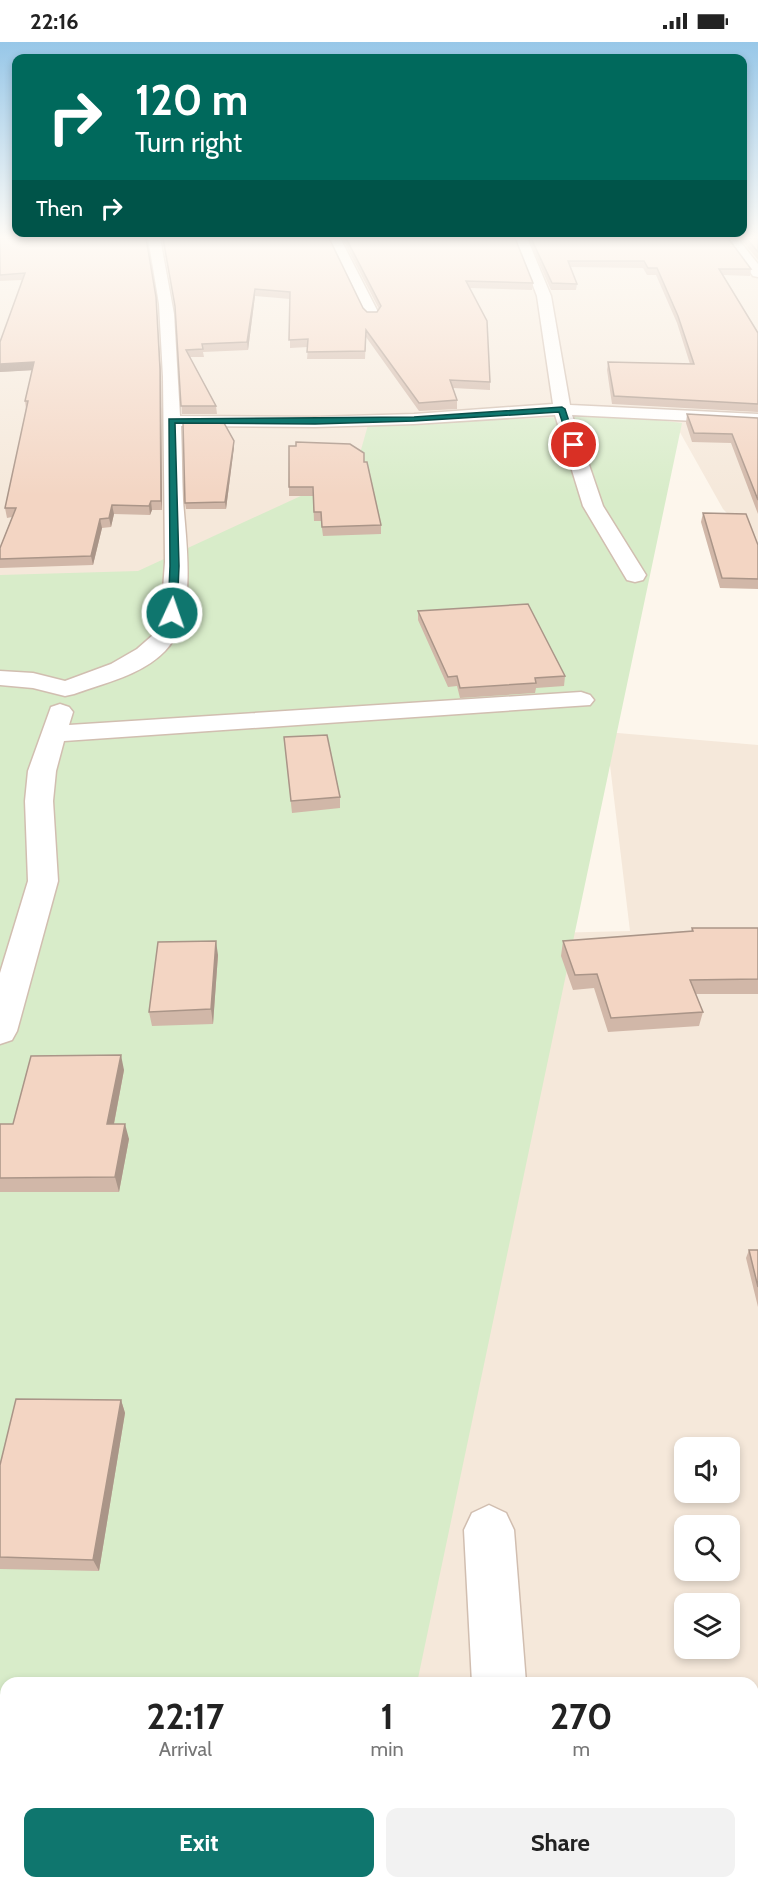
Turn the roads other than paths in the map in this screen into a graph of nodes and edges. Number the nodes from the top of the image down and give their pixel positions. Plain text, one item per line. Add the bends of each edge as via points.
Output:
1 (168, 324) edge
2 (548, 324) edge
3 (562, 409) junction
4 (758, 419) edge
5 (172, 421) junction
6 (635, 575) dead end
7 (0, 678) edge
8 (65, 689) junction
9 (582, 700) dead end
10 (54, 734) junction
11 (0, 1031) edge
12 (489, 1530) dead end
13 (499, 1677) edge

1 - 5 street
2 - 3 street
3 - 4 street
3 - 5 street via 414,419
3 - 6 street via 593,506
5 - 8 street via 175,566 172,613 164,637 123,668
7 - 8 street via 44,681
8 - 10 street
9 - 10 street
10 - 11 street via 42,771 39,801 43,881
12 - 13 street

